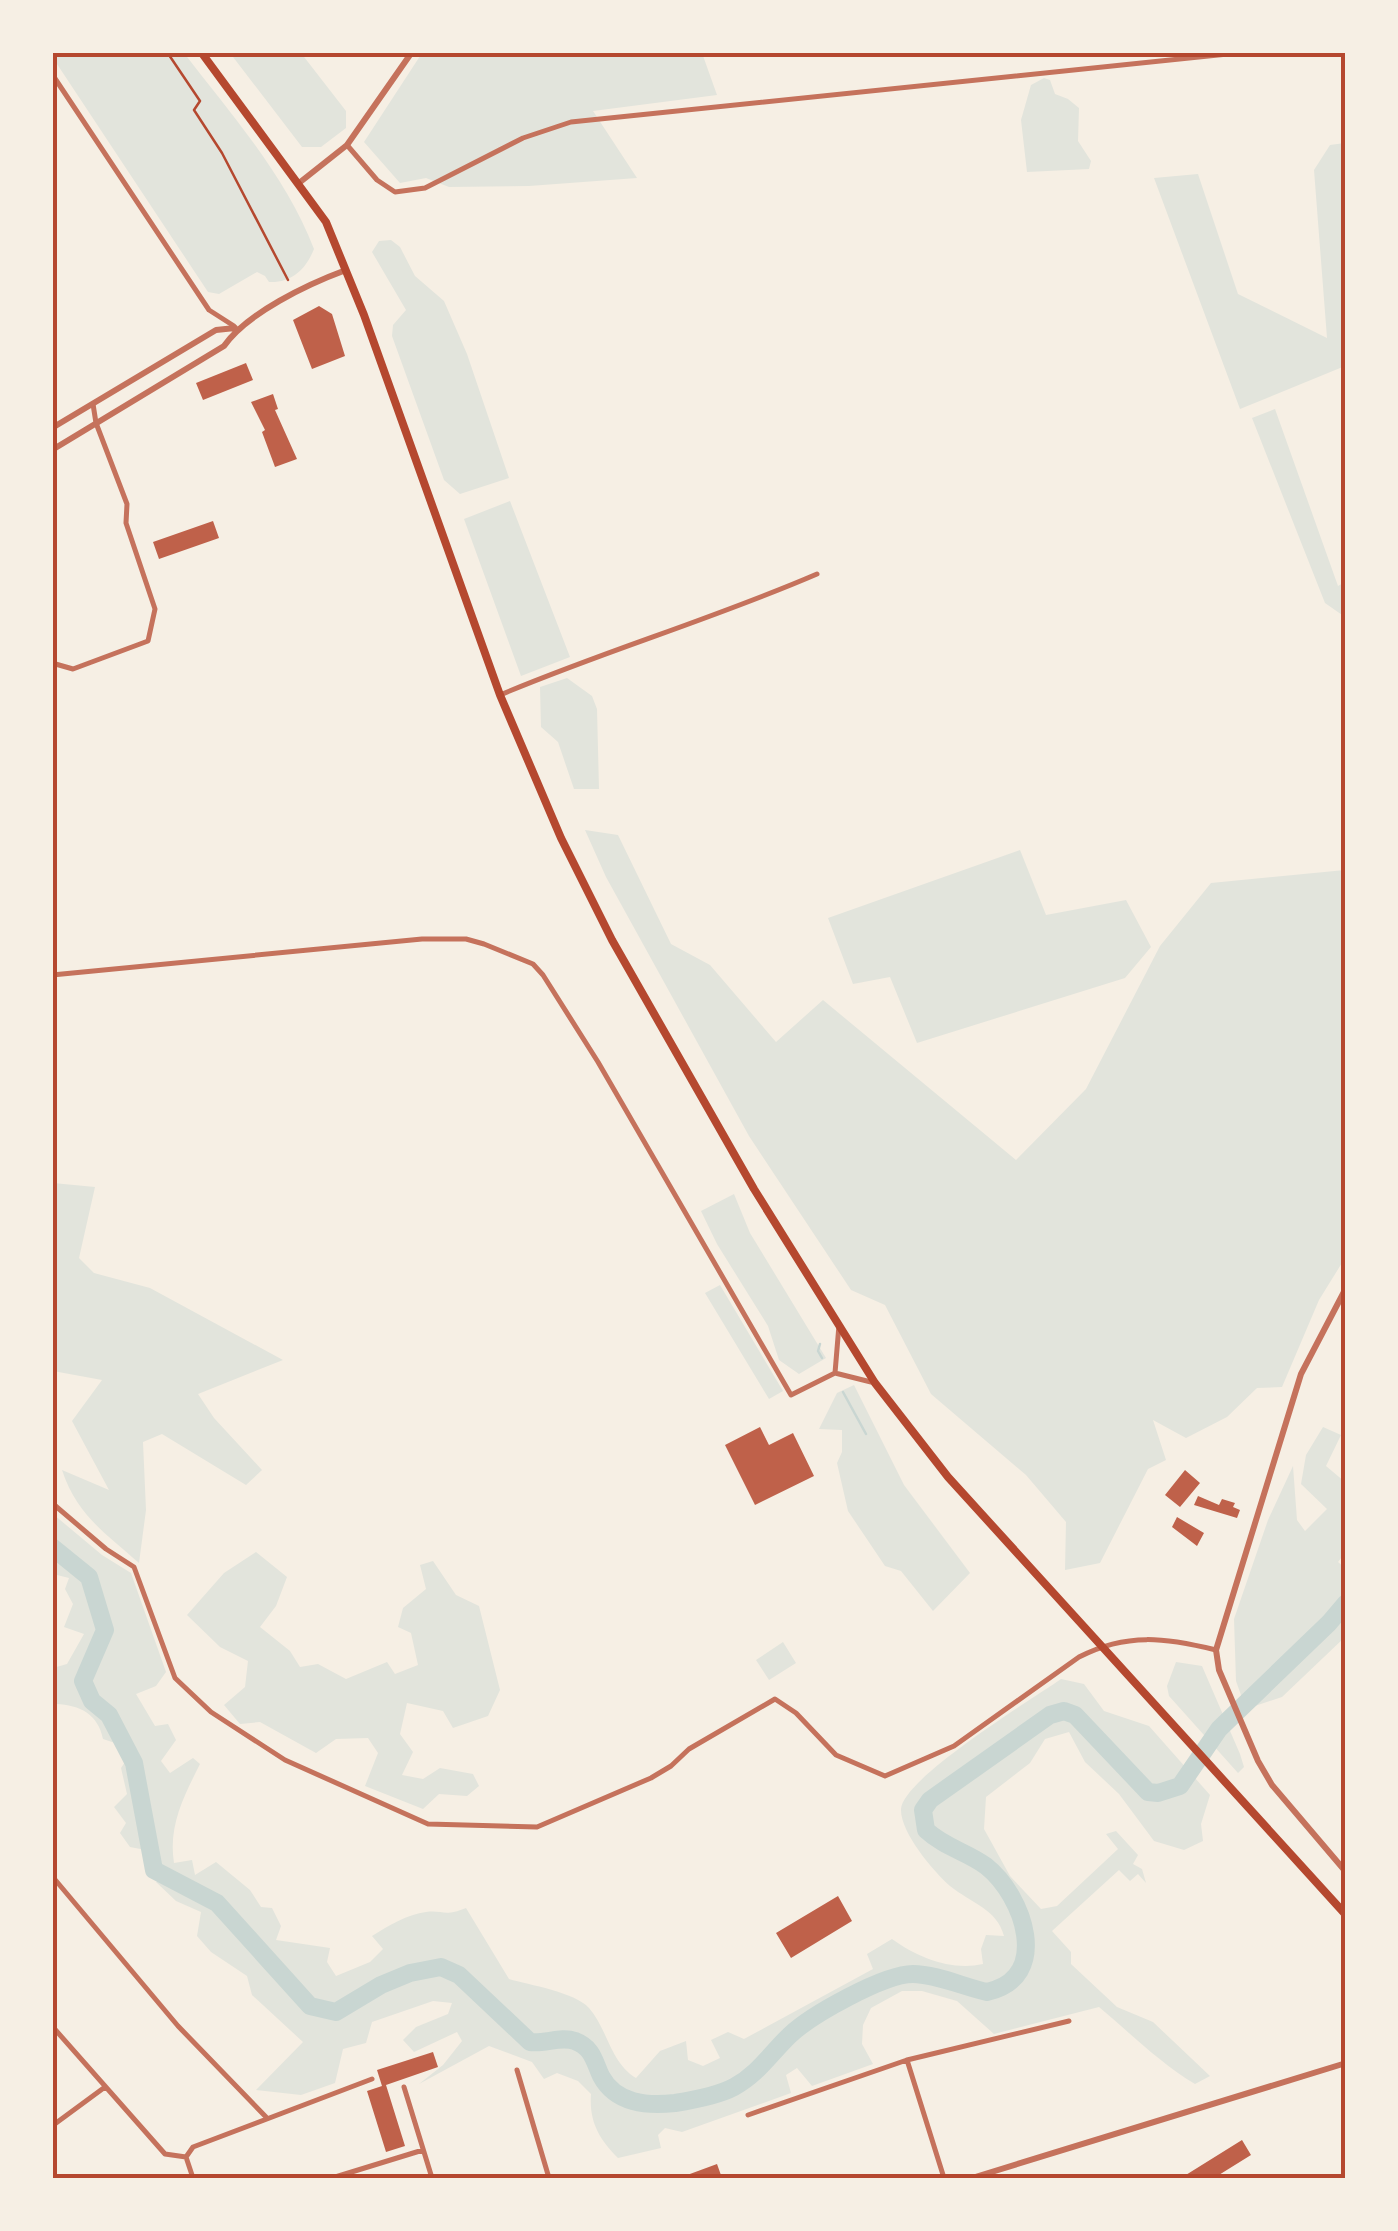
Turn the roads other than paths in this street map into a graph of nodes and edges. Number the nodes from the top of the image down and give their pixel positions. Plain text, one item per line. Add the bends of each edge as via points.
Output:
1 (201, 52) edge
2 (412, 52) edge
3 (1247, 52) edge
4 (52, 74) edge
5 (346, 145) junction
6 (299, 184) junction
7 (346, 270) junction
8 (237, 328) junction
9 (93, 404) junction
10 (96, 424) junction
11 (52, 428) edge
12 (52, 450) edge
13 (818, 574) dead end
14 (52, 663) edge
15 (500, 695) junction
16 (52, 975) edge
17 (1346, 1288) edge
18 (839, 1325) junction
19 (835, 1373) junction
20 (875, 1383) junction
21 (52, 1503) edge
22 (1216, 1650) junction
23 (1346, 1872) edge
24 (52, 1876) edge
25 (1346, 1914) edge
26 (1068, 2021) dead end
27 (52, 2026) edge
28 (908, 2060) junction
29 (1346, 2063) edge
30 (518, 2070) dead end
31 (372, 2079) dead end
32 (104, 2087) junction
33 (404, 2087) dead end
34 (748, 2115) dead end
35 (266, 2117) junction
36 (52, 2126) edge
37 (423, 2150) junction
38 (186, 2157) junction
39 (193, 2178) edge
40 (332, 2178) edge
41 (432, 2178) edge
42 (548, 2178) edge
43 (944, 2178) edge
44 (972, 2178) edge

1 - 6 main road
2 - 5 street
3 - 5 street via 571,122 523,138 425,188 394,192
4 - 8 street via 209,310
5 - 6 street
6 - 7 main road via 326,222
7 - 8 street
7 - 15 main road
8 - 9 street via 216,330
8 - 10 street via 224,346
9 - 10 street
9 - 11 street
10 - 12 street
10 - 14 street via 127,504 126,522 155,609 148,641 72,669
13 - 15 street
15 - 18 main road via 612,940
16 - 19 street via 422,939 466,939 533,964 598,1062 791,1395
17 - 22 street via 1300,1374
18 - 19 street
18 - 20 main road
19 - 20 street
20 - 25 main road via 1012,1550
21 - 22 street via 134,1568 175,1678 211,1712 284,1760 428,1824 537,1827 651,1778 775,1699 836,1755 884,1776 954,1746 1100,1646 1163,1638
22 - 23 street via 1272,1784
24 - 35 street via 178,2026
26 - 28 street
27 - 32 street
28 - 34 street
28 - 43 street
29 - 44 street
30 - 42 street
31 - 35 street
32 - 36 street
32 - 38 street via 165,2154
33 - 37 street
35 - 38 street via 192,2146
37 - 40 street
37 - 41 street
38 - 39 street

